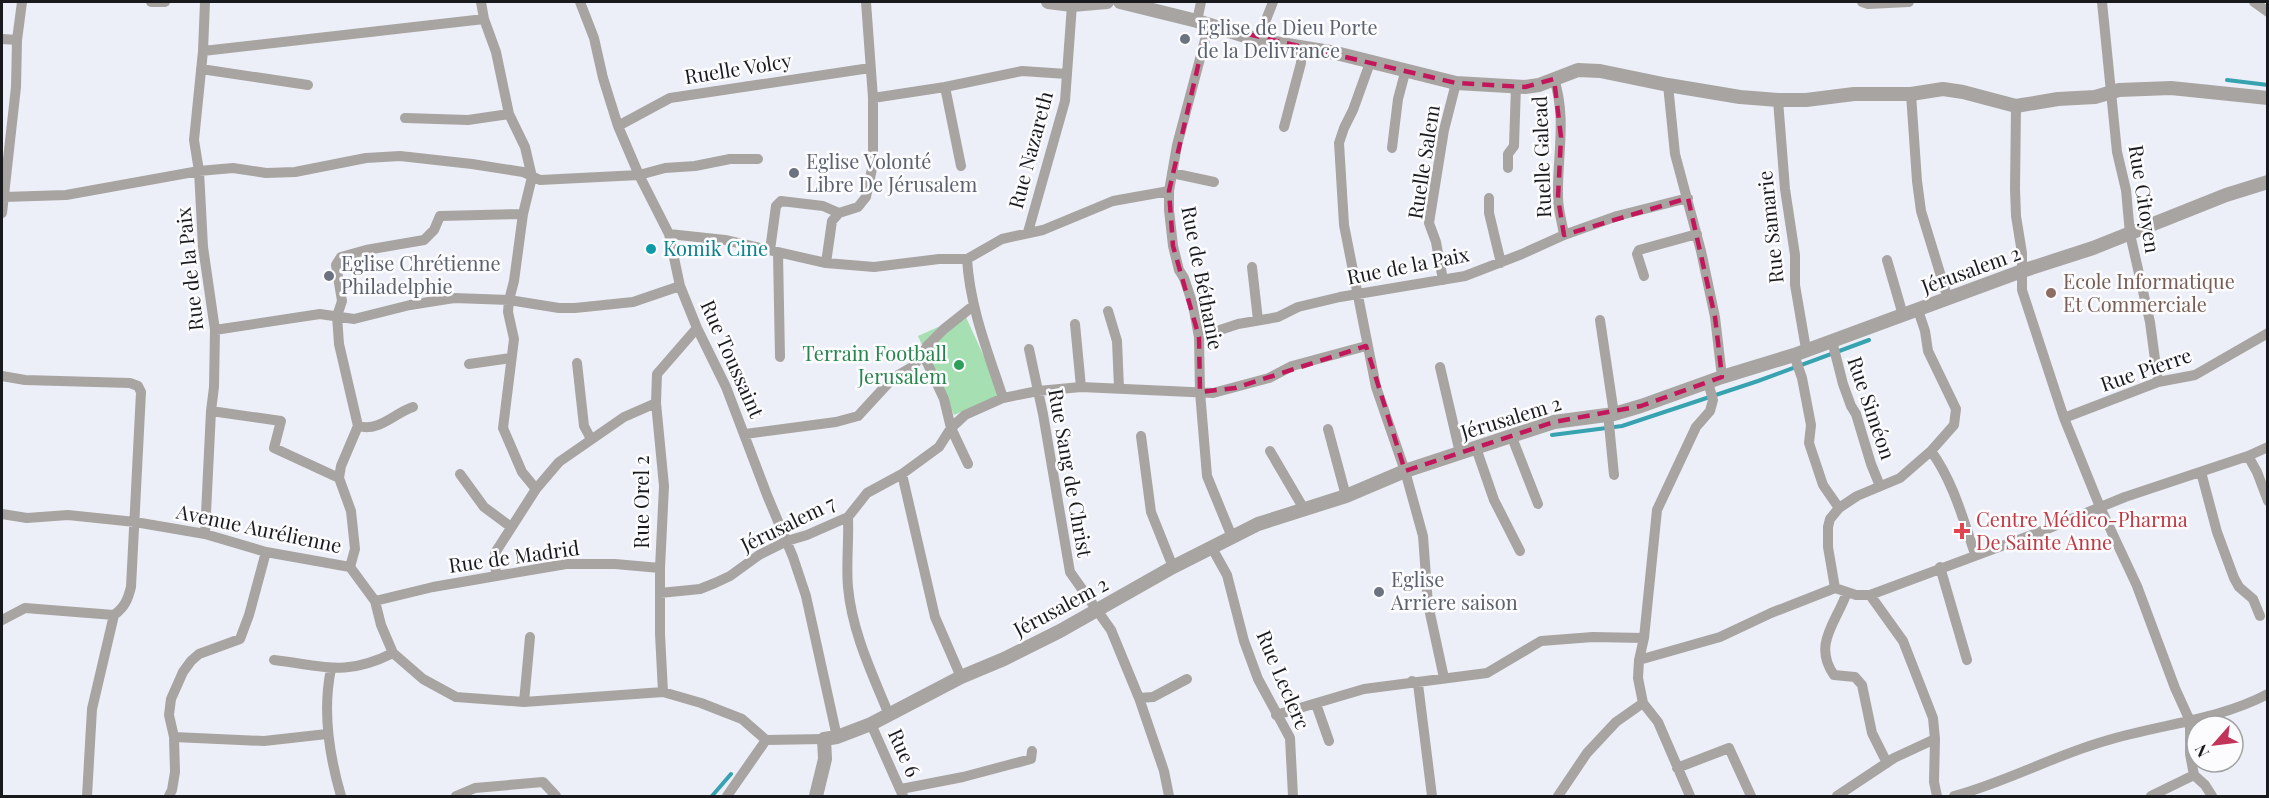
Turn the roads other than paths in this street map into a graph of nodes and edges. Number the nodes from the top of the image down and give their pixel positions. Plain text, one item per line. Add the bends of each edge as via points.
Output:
1 (22, 2) edge
2 (151, 2) edge
3 (165, 2) edge
4 (205, 2) edge
5 (481, 2) edge
6 (580, 2) edge
7 (866, 2) edge
8 (1048, 2) edge
9 (1107, 2) edge
10 (1120, 2) edge
11 (1201, 2) edge
12 (1273, 2) edge
13 (1866, 2) edge
14 (1909, 2) edge
15 (2102, 2) edge
16 (2254, 2) edge
17 (1072, 5) junction
18 (2268, 12) edge
19 (484, 19) junction
20 (1203, 23) junction
21 (2, 39) edge
22 (17, 40) junction
23 (1258, 40) junction
24 (1302, 47) junction
25 (203, 51) junction
26 (1371, 60) junction
27 (870, 68) junction
28 (201, 69) junction
29 (1406, 69) junction
30 (1067, 74) junction
31 (1554, 79) junction
32 (1456, 83) junction
33 (308, 85) dead end
34 (1668, 85) junction
35 (1516, 86) junction
36 (945, 87) junction
37 (2110, 93) junction
38 (1911, 94) junction
39 (873, 98) junction
40 (2268, 98) edge
41 (1778, 100) junction
42 (2016, 106) junction
43 (509, 114) junction
44 (405, 118) dead end
45 (618, 126) junction
46 (1284, 127) dead end
47 (1392, 148) dead end
48 (5, 150) edge
49 (758, 159) dead end
50 (961, 166) dead end
51 (1508, 168) dead end
52 (199, 171) junction
53 (1172, 173) junction
54 (639, 175) junction
55 (532, 177) junction
56 (1214, 182) dead end
57 (2268, 182) edge
58 (1169, 191) junction
59 (4, 198) junction
60 (1489, 198) dead end
61 (1688, 198) junction
62 (2, 213) edge
63 (839, 213) junction
64 (523, 214) junction
65 (1028, 232) junction
66 (669, 234) junction
67 (1564, 234) junction
68 (1697, 234) junction
69 (2130, 234) junction
70 (774, 252) junction
71 (968, 259) junction
72 (1887, 260) dead end
73 (826, 263) junction
74 (1501, 263) junction
75 (1252, 267) dead end
76 (2022, 271) junction
77 (1644, 276) dead end
78 (1443, 280) junction
79 (680, 286) junction
80 (1359, 294) junction
81 (1948, 299) junction
82 (509, 300) junction
83 (973, 306) junction
84 (1918, 309) junction
85 (1108, 311) dead end
86 (1903, 315) junction
87 (337, 316) junction
88 (1258, 320) junction
89 (1600, 320) dead end
90 (1075, 324) dead end
91 (697, 328) junction
92 (215, 330) junction
93 (2268, 333) edge
94 (1199, 337) junction
95 (1832, 341) junction
96 (1366, 346) junction
97 (1029, 349) dead end
98 (1800, 352) junction
99 (923, 354) junction
100 (780, 357) dead end
101 (511, 358) junction
102 (577, 363) dead end
103 (469, 364) dead end
104 (1440, 367) dead end
105 (2, 376) edge
106 (1722, 377) junction
107 (2158, 382) junction
108 (1081, 387) junction
109 (1119, 388) junction
110 (1038, 391) junction
111 (1710, 391) junction
112 (1200, 392) junction
113 (1003, 398) junction
114 (656, 403) junction
115 (413, 407) dead end
116 (211, 411) junction
117 (1611, 414) junction
118 (2064, 418) junction
119 (358, 426) junction
120 (951, 428) junction
121 (1328, 429) dead end
122 (745, 434) junction
123 (1511, 435) junction
124 (1141, 436) dead end
125 (591, 439) junction
126 (2268, 447) edge
127 (1476, 448) junction
128 (1270, 451) dead end
129 (1931, 451) junction
130 (1460, 453) junction
131 (2248, 456) junction
132 (968, 464) dead end
133 (1405, 471) junction
134 (2201, 472) junction
135 (460, 474) dead end
136 (902, 474) junction
137 (1614, 475) dead end
138 (339, 478) junction
139 (1880, 486) junction
140 (536, 489) junction
141 (1346, 496) junction
142 (2268, 501) edge
143 (1538, 504) dead end
144 (1839, 507) junction
145 (2100, 507) junction
146 (1304, 509) junction
147 (2, 514) edge
148 (848, 517) junction
149 (135, 522) junction
150 (511, 527) junction
151 (205, 534) junction
152 (1232, 537) junction
153 (787, 541) junction
154 (1212, 548) junction
155 (1520, 551) dead end
156 (266, 552) junction
157 (1975, 554) junction
158 (350, 567) junction
159 (1173, 567) junction
160 (1940, 567) junction
161 (660, 568) junction
162 (496, 576) junction
163 (1835, 588) junction
164 (1847, 592) junction
165 (660, 593) junction
166 (1870, 595) junction
167 (375, 601) junction
168 (1098, 611) junction
169 (114, 615) junction
170 (2260, 616) dead end
171 (2, 620) edge
172 (530, 637) dead end
173 (1644, 638) junction
174 (393, 653) junction
175 (274, 660) dead end
176 (1639, 660) junction
177 (1967, 660) dead end
178 (331, 669) junction
179 (961, 677) junction
180 (1444, 678) junction
181 (1187, 679) dead end
182 (1412, 681) junction
183 (663, 692) junction
184 (2268, 694) edge
185 (1140, 698) junction
186 (524, 702) junction
187 (1643, 703) junction
188 (1316, 704) junction
189 (2187, 714) edge
190 (2212, 714) edge
191 (889, 715) junction
192 (1276, 715) junction
193 (2185, 722) edge
194 (871, 724) junction
195 (327, 734) junction
196 (174, 737) junction
197 (831, 738) junction
198 (1935, 739) junction
199 (766, 740) junction
200 (1329, 741) dead end
201 (1032, 751) dead end
202 (1887, 763) junction
203 (1677, 768) junction
204 (2194, 775) joint
205 (902, 793) edge
206 (87, 796) edge
207 (169, 796) edge
208 (341, 796) edge
209 (456, 796) edge
210 (556, 796) edge
211 (727, 796) edge
212 (816, 796) edge
213 (1169, 796) edge
214 (1293, 796) edge
215 (1432, 796) edge
216 (1558, 796) edge
217 (1690, 796) edge
218 (1751, 796) edge
219 (1837, 796) edge
220 (1937, 796) edge
221 (1954, 796) edge
222 (2151, 796) edge
223 (2212, 796) edge

1 - 22 street
2 - 3 street
4 - 25 street, Rue de la Paix
5 - 19 street
6 - 45 street, Rue Toussaint
7 - 27 street
8 - 17 street
9 - 17 street
10 - 20 street
11 - 20 street, Rue de Béthanie
12 - 23 street
13 - 14 street
15 - 37 street, Rue Citoyen
16 - 18 street
17 - 30 street, Rue Nazareth
19 - 25 street
19 - 43 street via 496,52
20 - 23 street
20 - 53 street, Rue de Béthanie
21 - 22 street
22 - 48 street via 16,87
23 - 24 street
24 - 26 street
24 - 46 street
25 - 28 street, Rue de la Paix
26 - 29 street
26 - 80 street via 1340,143 1344,225
27 - 39 street
27 - 45 street, Ruelle Volcy via 670,98
28 - 33 street
28 - 52 street, Rue de la Paix via 194,140
29 - 32 street
29 - 47 street
30 - 36 street via 1022,71
30 - 65 street, Rue Nazareth via 1065,101
31 - 34 street via 1578,70 1600,71
31 - 35 street via 1539,85
31 - 67 street, Ruelle Galead via 1560,95 1558,198
32 - 35 street
32 - 78 street, Ruelle Salem via 1429,223
34 - 41 street
34 - 61 street via 1675,154
35 - 51 street via 1514,146 1508,154
36 - 39 street
36 - 50 street
37 - 40 street via 2171,88
37 - 42 street
37 - 69 street, Rue Citoyen
38 - 41 street
38 - 42 street via 1943,89
38 - 81 street via 1921,211
39 - 63 street via 873,164 866,197 858,207
41 - 98 street, Rue Samarie via 1795,255
42 - 76 street via 2015,189
43 - 44 street via 468,120
43 - 55 street via 525,147
45 - 54 street, Rue Toussaint
48 - 59 street
49 - 54 street via 730,159
52 - 55 street via 233,168 295,172 366,158 400,156 523,172
52 - 59 street via 66,195
52 - 92 street, Rue de la Paix via 203,246
53 - 56 street
53 - 58 street, Rue de Béthanie
54 - 55 street via 540,180
54 - 66 street, Rue Toussaint
55 - 64 street
57 - 69 street, Jérusalem 2
58 - 65 street via 1113,201 1054,226
58 - 94 street, Rue de Béthanie via 1173,246 1193,305
59 - 62 street
60 - 74 street
61 - 67 street, Rue de la Paix
61 - 68 street
63 - 70 street via 823,206 781,201 776,206
63 - 73 street via 832,221
64 - 82 street
64 - 87 street via 440,216 424,240 341,257 336,265 342,301
65 - 71 street via 1002,239
66 - 70 street via 725,240
66 - 79 street, Rue Toussaint
67 - 74 street, Rue de la Paix
68 - 77 street via 1639,250
68 - 106 street via 1715,317
69 - 76 street, Jérusalem 2
69 - 107 street, Rue Citoyen via 2150,322
70 - 73 street
70 - 100 street
71 - 73 street via 874,267
71 - 83 street
72 - 86 street
74 - 78 street, Rue de la Paix
75 - 88 street
76 - 81 street, Jérusalem 2
76 - 118 street via 2022,290
78 - 80 street, Rue de la Paix
79 - 82 street via 633,302 575,308
79 - 91 street, Rue Toussaint
80 - 88 street, Rue de la Paix
80 - 96 street
81 - 84 street, Jérusalem 2
82 - 87 street via 454,298 354,319
82 - 101 street via 514,339
83 - 99 street via 932,340
83 - 113 street
84 - 86 street, Jérusalem 2
84 - 129 street via 1928,351 1956,409 1954,425
85 - 109 street via 1117,341
86 - 95 street, Jérusalem 2
87 - 92 street via 320,314
87 - 119 street via 339,344
88 - 94 street, Rue de la Paix
89 - 117 street
90 - 108 street
91 - 114 street, Rue Orel 2 via 657,374
91 - 122 street, Rue Toussaint
92 - 116 street, Rue de la Paix
93 - 107 street, Rue Pierre via 2195,375
94 - 112 street, Rue de Béthanie
95 - 98 street, Jérusalem 2
95 - 139 street, Rue Siméon via 1843,384
96 - 112 street, Jérusalem 7 via 1292,366 1235,388
96 - 133 street
97 - 110 street, Rue Sang de Christ
98 - 106 street, Jérusalem 2
98 - 144 street, Rue Samarie via 1811,425 1809,443 1823,484
99 - 120 street via 944,399
99 - 122 street via 912,367 893,378 858,416
101 - 103 street
101 - 140 street via 503,428 522,472
102 - 125 street via 584,426
104 - 130 street
105 - 149 street via 138,386 141,392
106 - 111 street, Jérusalem 2
107 - 118 street, Rue Pierre
108 - 109 street, Jérusalem 7
108 - 110 street, Jérusalem 7
109 - 112 street, Jérusalem 7
110 - 113 street, Jérusalem 7
110 - 168 street, Rue Sang de Christ via 1070,572
111 - 117 street, Jérusalem 2
111 - 173 street via 1710,411 1696,426 1657,510
112 - 152 street, Rue de Béthanie via 1208,476
113 - 120 street, Jérusalem 7 via 965,416
114 - 125 street via 624,417
114 - 161 street, Rue Orel 2 via 664,486
115 - 119 street via 387,422
116 - 138 street via 281,421 274,448
116 - 151 street, Rue de la Paix
117 - 123 street, Jérusalem 2 via 1554,422
117 - 137 street
118 - 145 street
119 - 138 street
120 - 132 street
120 - 136 street, Jérusalem 7 via 939,447
121 - 141 street
122 - 153 street, Rue Toussaint
123 - 127 street, Jérusalem 2
123 - 143 street
124 - 159 street via 1151,512
125 - 140 street via 559,462
126 - 131 street
127 - 130 street, Jérusalem 2
127 - 155 street via 1494,500
128 - 146 street
129 - 139 street via 1900,478
129 - 157 street via 1941,464
130 - 133 street, Jérusalem 2
131 - 134 street
131 - 142 street
133 - 141 street, Jérusalem 2
133 - 180 street via 1423,536 1428,604
134 - 145 street
134 - 170 street via 2234,578 2253,598
135 - 150 street via 484,507
136 - 148 street, Jérusalem 7 via 867,493
136 - 179 street via 935,617
138 - 158 street via 351,511 355,549
139 - 144 street
140 - 150 street
141 - 146 street, Jérusalem 2
144 - 163 street via 1828,527
145 - 157 street
145 - 189 street via 2137,586
146 - 152 street, Jérusalem 2
147 - 149 street, Avenue Aurélienne via 27,518 68,514
148 - 153 street, Jérusalem 7
148 - 191 street via 848,586 853,618
149 - 151 street, Avenue Aurélienne
149 - 169 street via 131,586 127,601
150 - 162 street via 495,554
151 - 156 street, Avenue Aurélienne
152 - 154 street, Jérusalem 2
153 - 165 street, Jérusalem 7 via 715,583 700,589
153 - 197 street, Rue Toussaint via 806,596
154 - 159 street, Jérusalem 2
154 - 192 street, Rue Leclerc via 1227,575 1244,641
156 - 158 street, Avenue Aurélienne
156 - 196 street via 240,639 199,654 183,672 171,699 169,715
157 - 160 street
158 - 167 street, Avenue Aurélienne
159 - 168 street, Jérusalem 2
160 - 166 street
160 - 177 street
161 - 162 street, Rue de Madrid via 566,564
161 - 165 street, Rue Orel 2
162 - 167 street, Rue de Madrid
163 - 164 street
163 - 176 street via 1720,638
164 - 166 street
164 - 202 street via 1824,643 1827,664 1834,675 1855,677 1862,685 1872,733
165 - 183 street, Rue Orel 2
166 - 198 street via 1904,640 1933,718
167 - 174 street, Avenue Aurélienne
168 - 179 street, Jérusalem 2
168 - 185 street, Rue Sang de Christ via 1111,630
169 - 171 street via 25,608
169 - 206 street via 92,709
172 - 186 street
173 - 176 street
173 - 180 street via 1541,641 1487,673
174 - 178 street via 359,667
174 - 186 street, Avenue Aurélienne via 423,679 456,697
175 - 178 street
176 - 187 street
178 - 195 street
179 - 191 street, Jérusalem 2
180 - 182 street
181 - 185 street via 1153,697
182 - 188 street via 1364,689
182 - 215 street via 1418,684
183 - 186 street, Avenue Aurélienne
183 - 199 street, Avenue Aurélienne via 742,719
184 - 190 street
185 - 213 street, Rue Sang de Christ
187 - 203 street via 1658,722
187 - 216 street via 1616,722 1587,753
188 - 192 street
188 - 200 street
191 - 194 street, Jérusalem 2
192 - 214 street, Rue Leclerc via 1290,738
193 - 221 street via 2105,741
194 - 197 street, Jérusalem 2
194 - 205 street, Rue 6
195 - 196 street via 264,741
195 - 208 street
196 - 207 street via 175,772
197 - 199 street
197 - 212 street
198 - 202 street
198 - 220 street
199 - 211 street
201 - 205 street via 1031,759
202 - 219 street
203 - 217 street
203 - 218 street via 1729,748
204 - 222 street
204 - 223 street
209 - 210 street via 475,789 543,782

